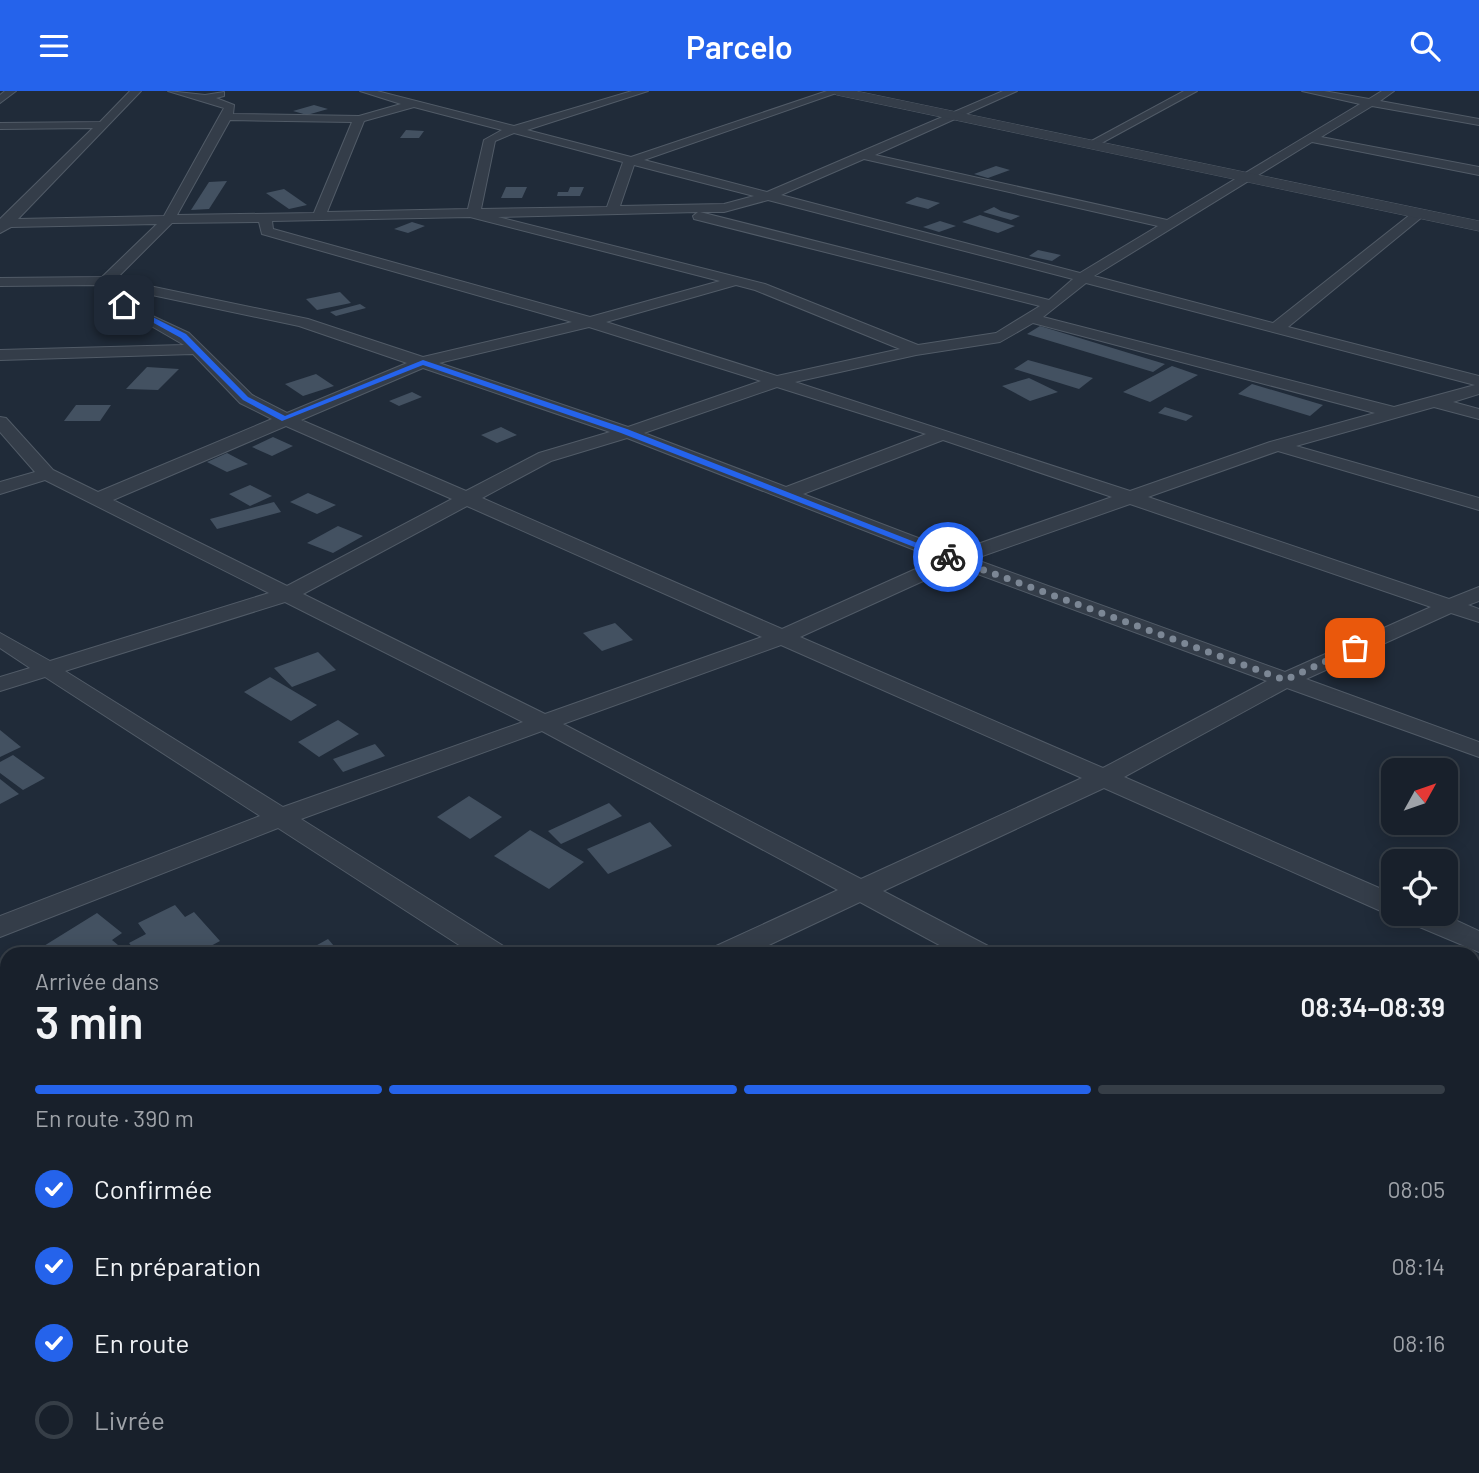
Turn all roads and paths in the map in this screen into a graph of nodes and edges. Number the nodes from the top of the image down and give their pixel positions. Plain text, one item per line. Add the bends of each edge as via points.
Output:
1 (11, 91) edge
2 (136, 91) edge
3 (173, 91) edge
4 (231, 91) edge
5 (365, 91) edge
6 (603, 91) edge
7 (643, 91) edge
8 (837, 91) edge
9 (1013, 91) edge
10 (1192, 91) edge
11 (1307, 91) edge
12 (1389, 91) edge
13 (626, 96) junction
14 (205, 98) junction
15 (0, 100) edge
16 (1371, 103) junction
17 (412, 104) junction
18 (952, 115) junction
19 (226, 117) junction
20 (359, 119) junction
21 (1479, 122) edge
22 (101, 125) junction
23 (0, 126) edge
24 (518, 131) junction
25 (1311, 139) junction
26 (1092, 144) junction
27 (861, 155) junction
28 (629, 161) junction
29 (1479, 171) edge
30 (1248, 177) junction
31 (771, 195) junction
32 (674, 210) junction
33 (612, 211) junction
34 (1421, 213) junction
35 (473, 214) junction
36 (319, 216) junction
37 (265, 217) junction
38 (169, 219) junction
39 (2, 225) edge
40 (1170, 225) junction
41 (1479, 226) edge
42 (1085, 276) junction
43 (106, 281) junction
44 (0, 282) edge
45 (733, 282) junction
46 (1052, 305) junction
47 (1031, 318) junction
48 (590, 322) junction
49 (1275, 329) junction
50 (199, 349) junction
51 (916, 350) junction
52 (0, 355) edge
53 (423, 362) junction
54 (777, 381) junction
55 (1479, 381) edge
56 (1479, 389) edge
57 (1435, 402) junction
58 (1398, 413) junction
59 (1479, 414) edge
60 (285, 419) junction
61 (0, 422) edge
62 (624, 431) junction
63 (943, 434) junction
64 (1276, 446) junction
65 (47, 474) junction
66 (0, 488) edge
67 (786, 494) junction
68 (1132, 496) junction
69 (98, 499) junction
70 (463, 499) junction
71 (1479, 504) edge
72 (955, 559) junction
73 (1479, 593) edge
74 (288, 594) junction
75 (1448, 606) junction
76 (1479, 616) edge
77 (782, 637) junction
78 (0, 639) edge
79 (46, 670) junction
80 (1285, 680) junction
81 (0, 684) edge
82 (544, 723) junction
83 (1479, 750) edge
84 (1104, 778) junction
85 (279, 818) junction
86 (862, 891) junction
87 (1381, 900) edge
88 (1442, 926) edge
89 (0, 927) edge
90 (1479, 943) edge
91 (484, 947) edge
92 (739, 947) edge
93 (967, 947) edge

1 - 15 street
2 - 22 street
3 - 14 street
4 - 14 street
5 - 17 street
6 - 13 street
7 - 13 street
8 - 18 street
8 - 28 street
9 - 18 street
10 - 26 street
11 - 16 street
12 - 16 street
13 - 24 street
14 - 19 street via 230,107
16 - 21 street
16 - 25 street
17 - 20 street
17 - 24 street
18 - 26 street
18 - 27 street
19 - 20 street
19 - 38 street
20 - 36 street
22 - 23 street
22 - 39 street
24 - 28 street
24 - 35 street via 491,140
25 - 29 street
25 - 30 street
26 - 30 street
27 - 31 street
27 - 40 street
28 - 31 street
28 - 33 street
30 - 34 street
30 - 40 street
31 - 32 street via 724,208
31 - 42 street
32 - 33 street
32 - 46 street
33 - 35 street
34 - 41 street
34 - 49 street
35 - 36 street
35 - 45 street
36 - 37 street
37 - 38 street
37 - 48 street via 267,231
38 - 39 street
38 - 43 street
40 - 42 street
42 - 46 street
42 - 49 street
43 - 44 street
43 - 50 street via 108,295 184,336
43 - 53 street via 303,322
45 - 48 street
45 - 51 street via 760,287
46 - 47 street
47 - 51 street via 1000,337
47 - 58 street
48 - 53 street
48 - 54 street
49 - 55 street
50 - 52 street
50 - 60 street via 246,399
51 - 54 street
53 - 60 street
53 - 62 street
54 - 62 street
54 - 63 street
56 - 57 street
57 - 58 street
57 - 59 street
58 - 64 street
60 - 69 street
60 - 70 street
61 - 65 street
62 - 67 street
62 - 70 street via 545,457
63 - 67 street
63 - 68 street
64 - 68 street
64 - 71 street
65 - 66 street
65 - 69 street
67 - 72 street
68 - 72 street
68 - 75 street
69 - 74 street
70 - 74 street
70 - 77 street
72 - 77 street
72 - 80 street
73 - 75 street
74 - 79 street
74 - 82 street
75 - 76 street
75 - 80 street
77 - 82 street
77 - 84 street
78 - 79 street
79 - 81 street
79 - 85 street
80 - 83 street
80 - 84 street
82 - 85 street
82 - 86 street
84 - 86 street
84 - 87 street
85 - 89 street
85 - 91 street
86 - 92 street
86 - 93 street
88 - 90 street

